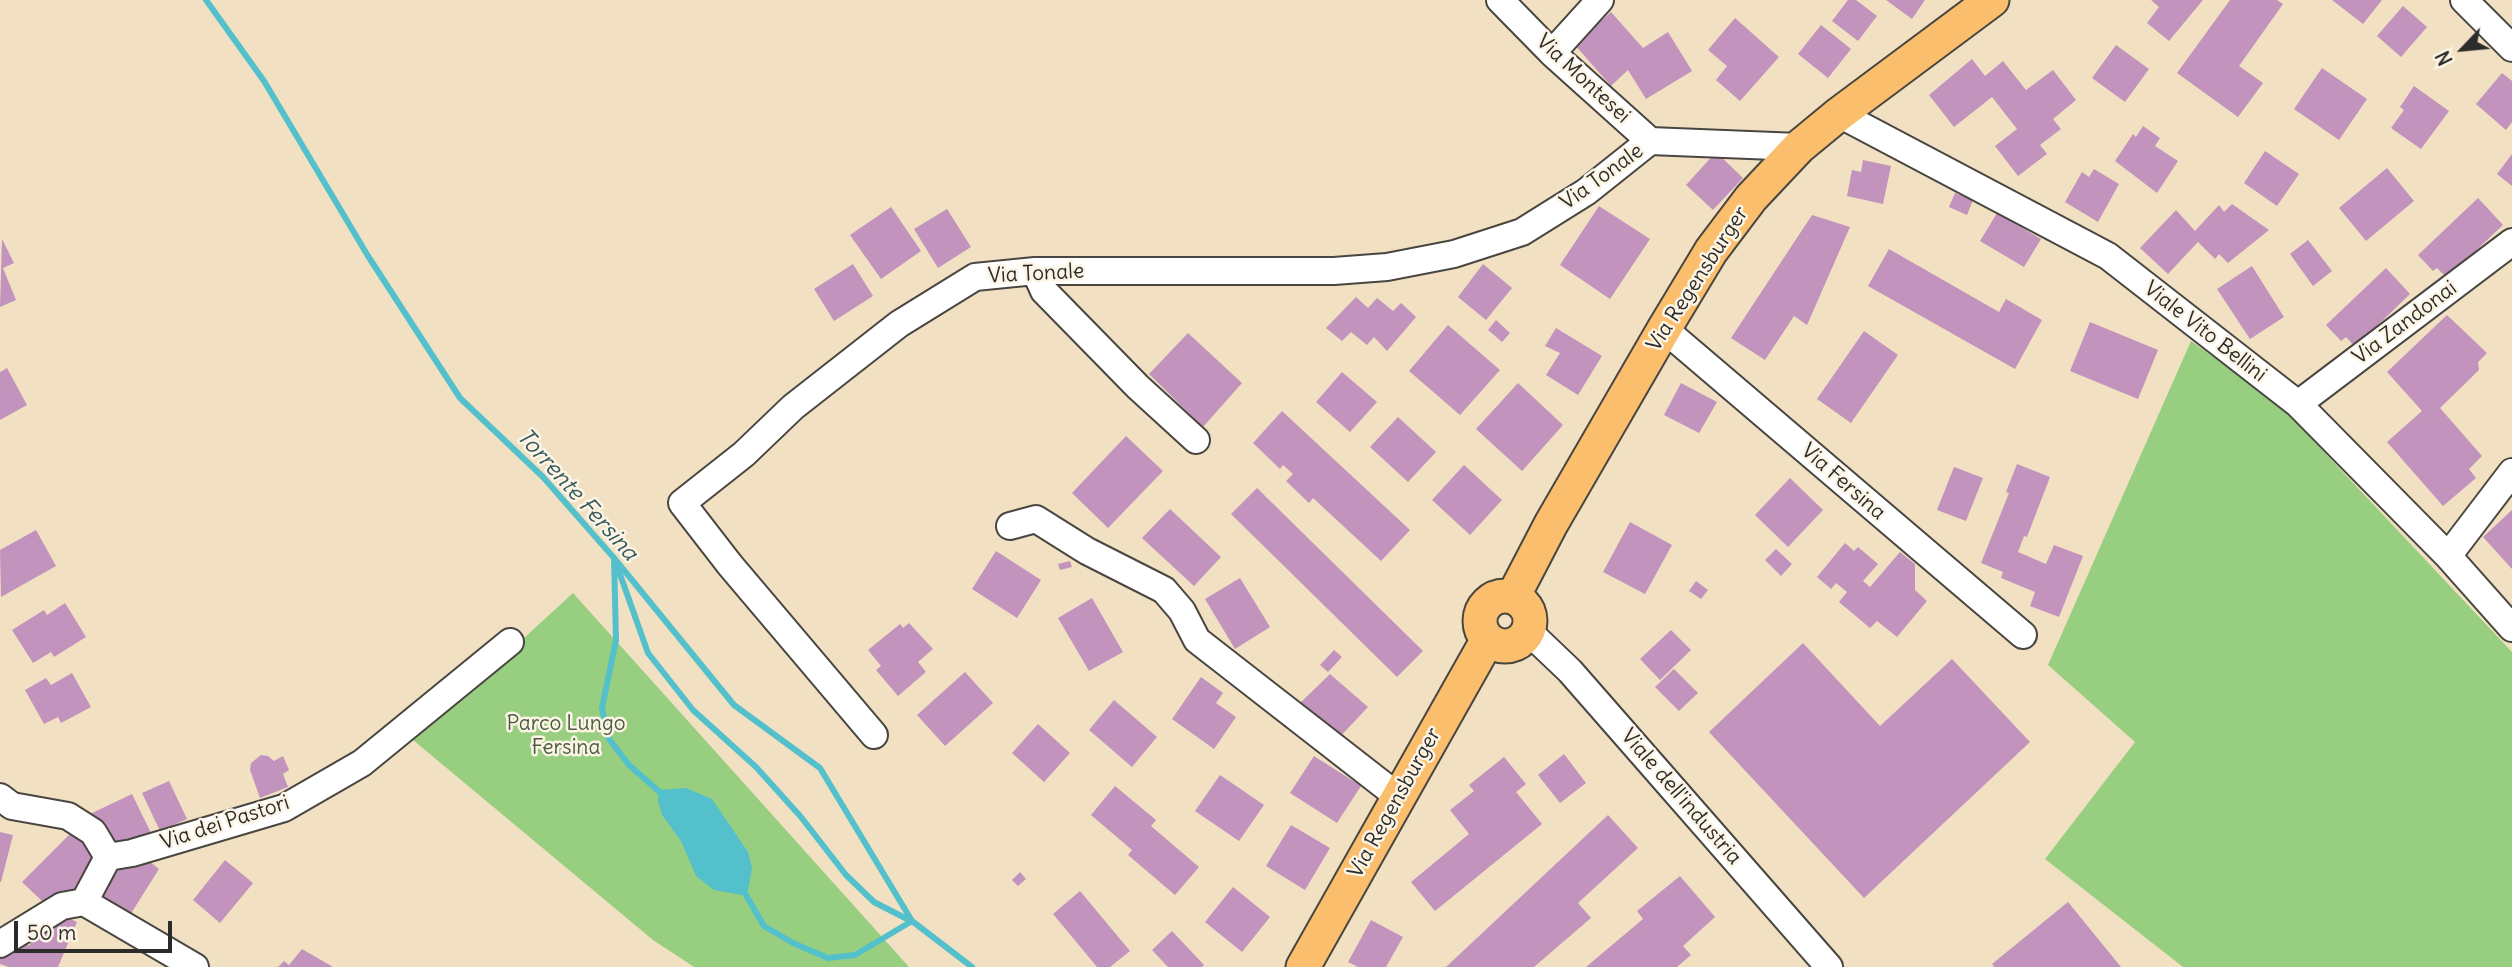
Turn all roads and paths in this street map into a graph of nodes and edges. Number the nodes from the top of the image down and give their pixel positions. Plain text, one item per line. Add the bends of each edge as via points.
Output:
1 (1500, 0) edge
2 (1600, 0) edge
3 (1992, 0) edge
4 (2464, 0) edge
5 (2512, 48) edge
6 (1552, 53) junction
7 (1839, 114) junction
8 (1650, 141) junction
9 (1799, 147) junction
10 (2512, 242) edge
11 (1035, 271) junction
12 (1664, 329) junction
13 (2298, 404) junction
14 (1196, 440) dead end
15 (2512, 472) edge
16 (1010, 526) dead end
17 (2448, 556) junction
18 (1513, 597) junction
19 (2512, 628) edge
20 (1528, 631) junction
21 (2023, 635) dead end
22 (1488, 639) junction
23 (510, 642) dead end
24 (874, 735) dead end
25 (0, 797) edge
26 (1400, 798) junction
27 (108, 857) junction
28 (84, 902) junction
29 (0, 944) edge
30 (195, 967) edge
31 (1303, 967) edge
32 (1829, 967) edge

1 - 6 street, Via Montesei
2 - 6 street
3 - 7 main road, Via Regensburger
4 - 5 street
6 - 8 street, Via Montesei
7 - 9 main road, Via Regensburger
7 - 13 street, Viale Vito Bellini via 2108,256
8 - 9 street
8 - 11 street, Via Tonale via 1587,192 1522,232 1454,254 1334,271
9 - 12 main road, Via Regensburger via 1751,198 1711,251
10 - 13 street, Via Zandonai
11 - 14 street via 1044,291
11 - 24 street, Via Tonale via 975,277 909,318 793,407 682,503
12 - 18 main road, Via Regensburger
12 - 21 street, Via Fersina
13 - 17 street, Viale Vito Bellini
15 - 17 street
16 - 26 street via 1036,519 1164,590 1197,640
17 - 19 street, Viale Vito Bellini
18 - 20 main road via 1527,610
18 - 22 main road via 1492,599 1482,611 1480,626
20 - 22 main road via 1512,645
20 - 32 street, Viale dell'industria via 1570,671
22 - 26 main road, Via Regensburger
23 - 27 street, Via dei Pastori via 362,763 284,808
25 - 27 street via 12,806 68,816 93,832
26 - 31 main road, Via Regensburger
27 - 28 street
28 - 29 street via 62,906
28 - 30 street

